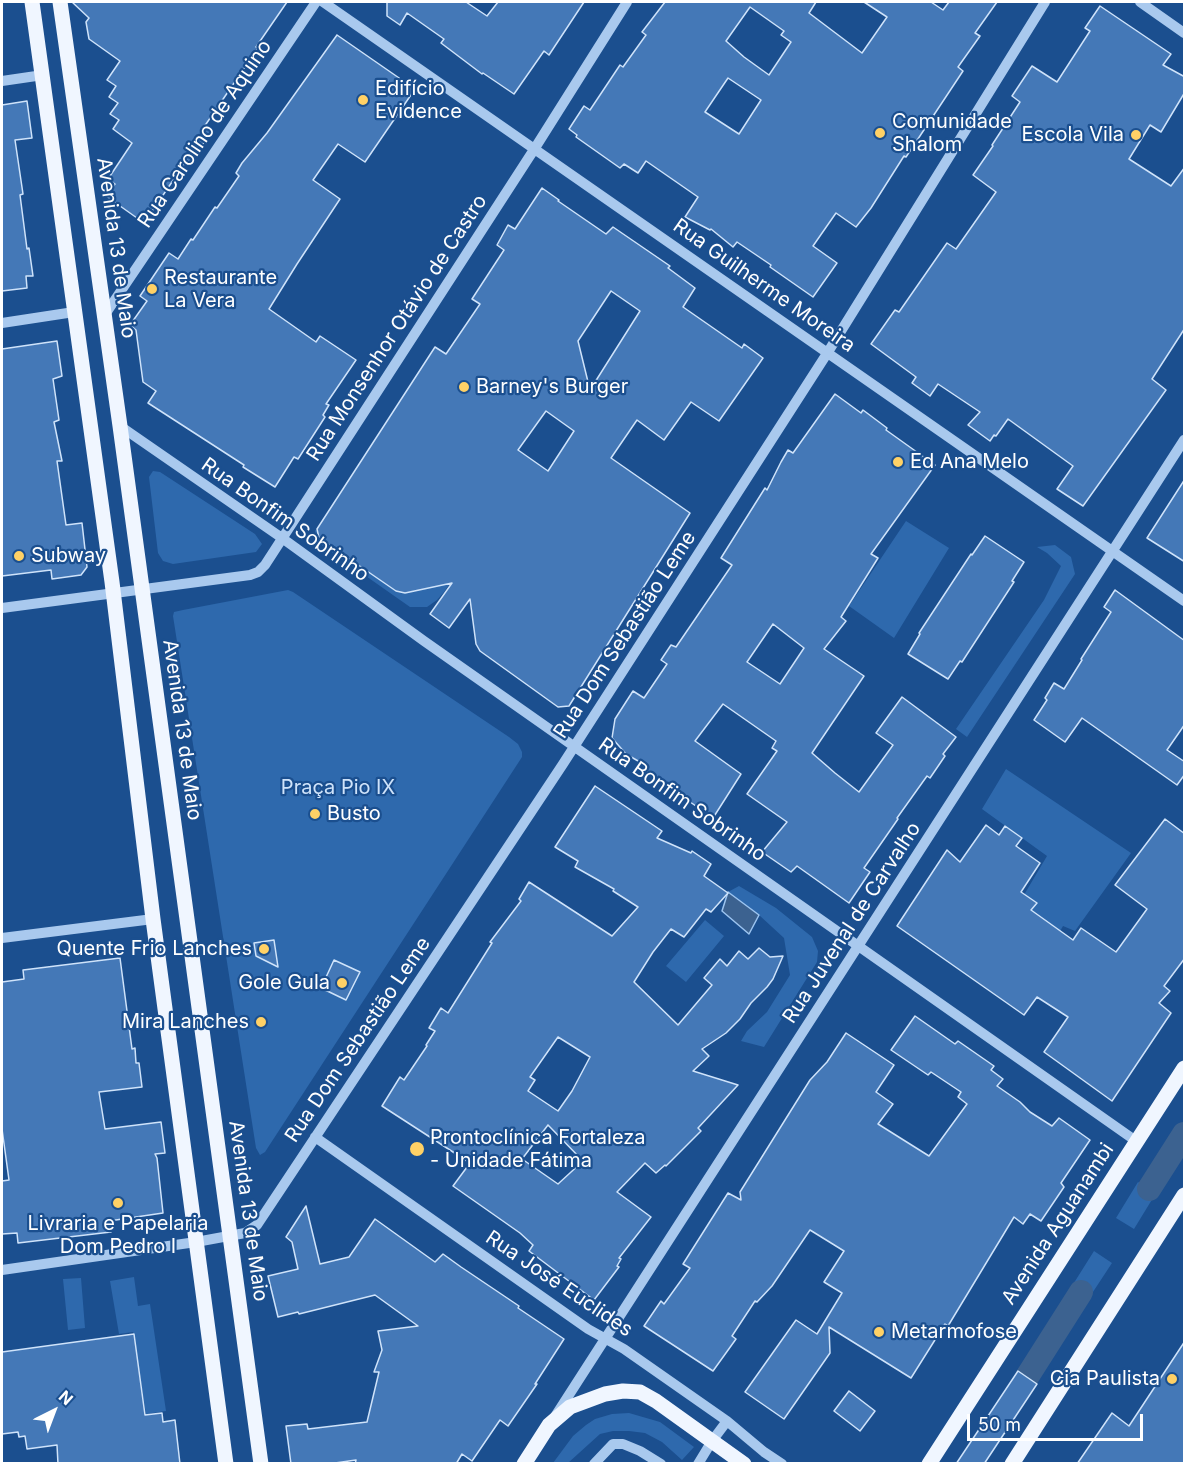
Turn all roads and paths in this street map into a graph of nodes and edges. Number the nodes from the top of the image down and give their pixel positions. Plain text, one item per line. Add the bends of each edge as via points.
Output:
1 (32, 2) edge
2 (60, 2) edge
3 (316, 2) edge
4 (322, 2) edge
5 (627, 2) edge
6 (1045, 2) edge
7 (1140, 2) edge
8 (1185, 33) edge
9 (43, 75) junction
10 (2, 81) edge
11 (534, 148) junction
12 (74, 312) junction
13 (104, 316) junction
14 (2, 323) edge
15 (828, 352) junction
16 (120, 426) junction
17 (1185, 440) edge
18 (282, 538) junction
19 (1113, 550) junction
20 (141, 589) junction
21 (113, 594) junction
22 (1185, 601) edge
23 (2, 608) edge
24 (575, 746) junction
25 (153, 919) junction
26 (2, 938) edge
27 (859, 945) junction
28 (1185, 1068) edge
29 (315, 1137) junction
30 (1136, 1140) junction
31 (1185, 1195) edge
32 (230, 1236) junction
33 (196, 1242) junction
34 (2, 1270) edge
35 (604, 1338) junction
36 (727, 1421) junction
37 (549, 1425) junction
38 (712, 1441) junction
39 (528, 1462) edge
40 (226, 1464) edge
41 (261, 1464) edge
42 (594, 1464) edge
43 (661, 1464) edge
44 (698, 1464) edge
45 (744, 1464) edge
46 (782, 1464) edge
47 (929, 1464) edge
48 (1012, 1464) edge

1 - 9 main road
2 - 13 main road, Avenida 13 de Maio
3 - 13 street, Rua Carolino de Aquino
4 - 11 street, Rua Guilherme Moreira
5 - 11 street, Rua Monsenhor Otávio de Castro
6 - 15 street, Rua Dom Sebastião Leme
7 - 8 street
9 - 10 street
9 - 12 main road
11 - 15 street, Rua Guilherme Moreira
11 - 18 street, Rua Monsenhor Otávio de Castro
12 - 14 street
12 - 21 main road
13 - 16 main road, Avenida 13 de Maio
15 - 19 street, Rua Guilherme Moreira
15 - 24 street, Rua Dom Sebastião Leme
16 - 18 street, Rua Bonfim Sobrinho
16 - 20 main road, Avenida 13 de Maio
17 - 19 street, Rua Juvenal de Carvalho
18 - 20 street, Rua Monsenhor Otávio de Castro via 265,565 250,575
18 - 24 street, Rua Bonfim Sobrinho
19 - 22 street, Rua Guilherme Moreira
19 - 27 street, Rua Juvenal de Carvalho
20 - 21 street, Rua Monsenhor Otávio de Castro
20 - 32 main road, Avenida 13 de Maio
21 - 23 street, Rua Monsenhor Otávio de Castro
21 - 25 main road
24 - 27 street, Rua Bonfim Sobrinho
24 - 29 street, Rua Dom Sebastião Leme
25 - 26 street
25 - 33 main road
27 - 30 street, Rua Bonfim Sobrinho
27 - 35 street, Rua Juvenal de Carvalho
28 - 30 main road, Avenida Aguanambi
29 - 32 street, Rua Dom Sebastião Leme via 257,1225
29 - 35 street, Rua José Euclides
30 - 47 main road, Avenida Aguanambi
31 - 48 main road
32 - 33 street, Rua Dom Sebastião Leme
32 - 41 main road, Avenida 13 de Maio
33 - 34 street, Rua Dom Sebastião Leme
33 - 40 main road
35 - 36 street, Rua José Euclides
35 - 37 street, Rua Juvenal de Carvalho
36 - 38 street
36 - 46 street, Rua José Euclides
37 - 38 main road via 570,1407 623,1390 640,1392 656,1401
37 - 39 main road
38 - 44 street
38 - 45 main road
42 - 43 street via 613,1444 623,1444

